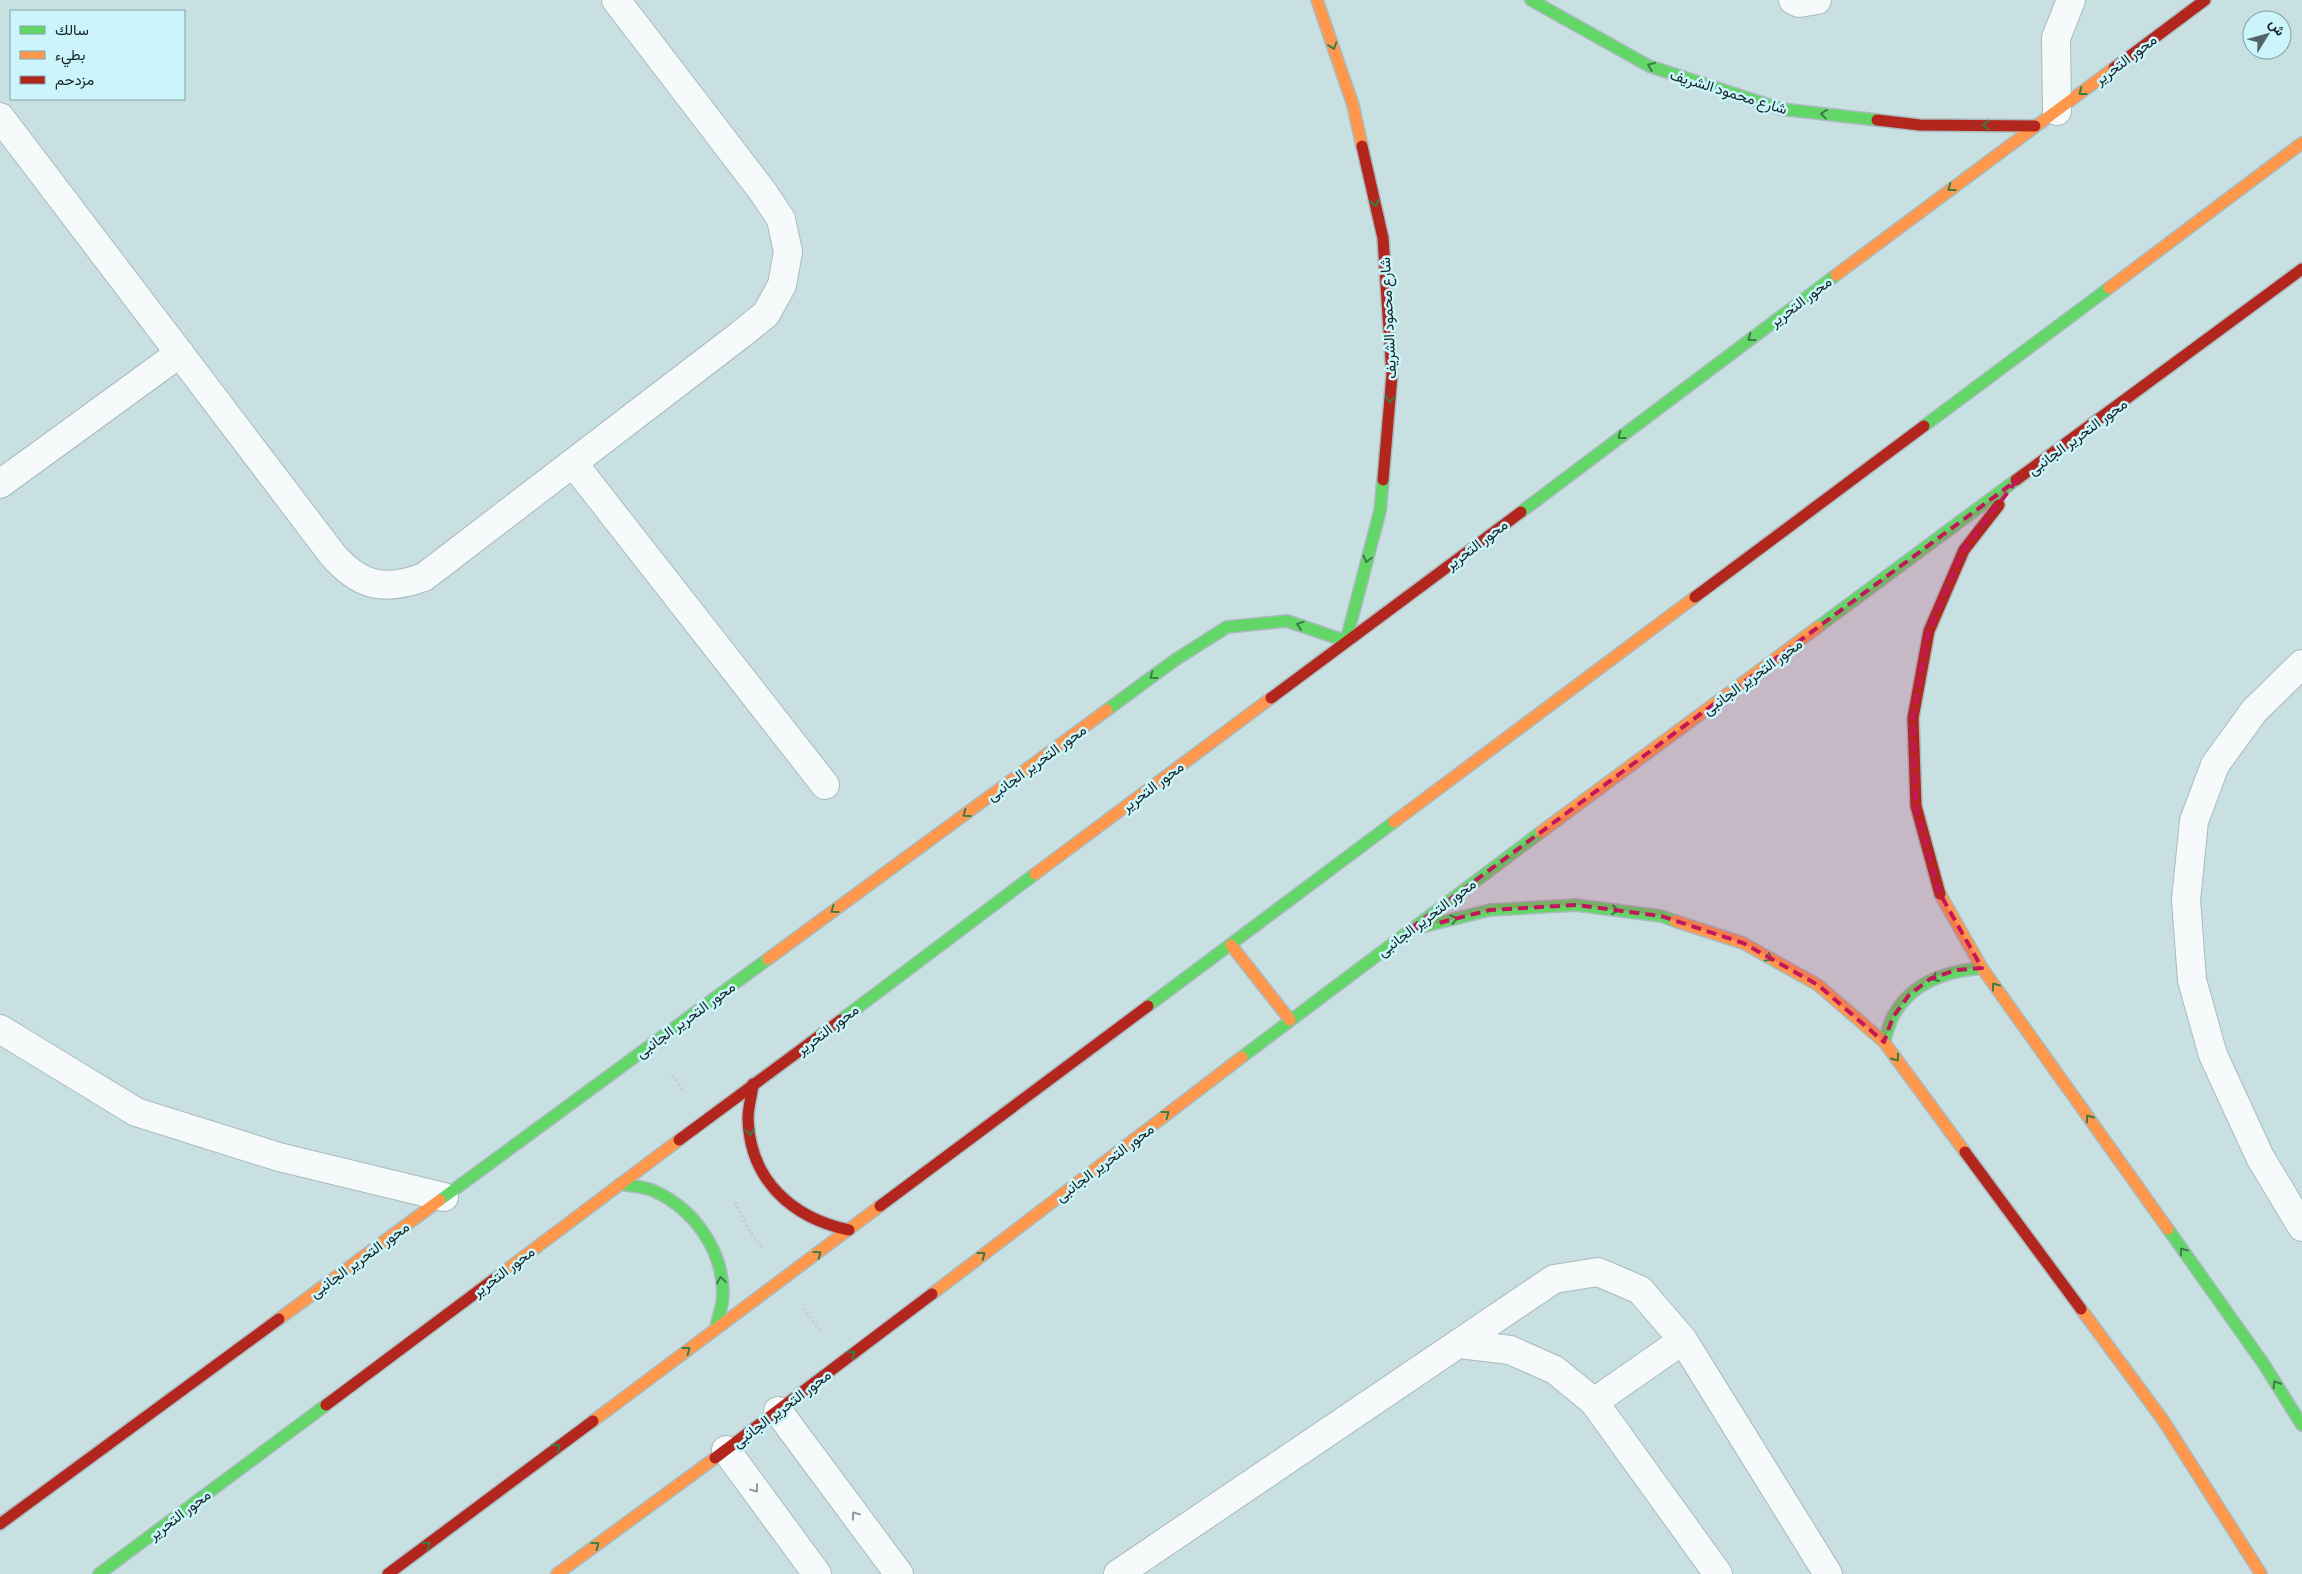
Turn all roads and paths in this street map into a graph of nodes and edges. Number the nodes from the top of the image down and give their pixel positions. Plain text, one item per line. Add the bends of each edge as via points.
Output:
1 (616, 0) edge
2 (1317, 0) edge
3 (1531, 0) edge
4 (1793, 0) edge
5 (1818, 0) edge
6 (2071, 0) edge
7 (2205, 0) edge
8 (2056, 111) junction
9 (0, 117) edge
10 (2034, 126) junction
11 (2302, 143) edge
12 (2302, 269) edge
13 (180, 353) junction
14 (573, 463) junction
15 (2017, 480) junction
16 (0, 484) edge
17 (1346, 641) junction
18 (2302, 664) edge
19 (825, 785) dead end
20 (1407, 931) junction
21 (1231, 945) junction
22 (1982, 968) junction
23 (1290, 1020) junction
24 (0, 1030) edge
25 (1884, 1042) junction
26 (754, 1084) junction
27 (620, 1184) junction
28 (444, 1197) junction
29 (2302, 1227) edge
30 (850, 1230) junction
31 (716, 1328) junction
32 (1683, 1340) junction
33 (1460, 1344) junction
34 (1594, 1402) junction
35 (778, 1411) junction
36 (2302, 1425) edge
37 (726, 1450) junction
38 (0, 1524) edge
39 (100, 1574) edge
40 (388, 1574) edge
41 (557, 1574) edge
42 (817, 1574) edge
43 (899, 1574) edge
44 (1118, 1574) edge
45 (1718, 1574) edge
46 (1828, 1574) edge
47 (2261, 1574) edge

1 - 14 street via 781,219 788,252 782,285 766,314
2 -> 17 street, شارع محمود الشريف via 1353,105 1383,238 1392,375 1380,511
10 -> 3 street, شارع محمود الشريف via 1920,125 1782,109 1649,66
4 - 5 street via 1799,3
6 - 8 street via 2056,38
7 -> 8 street, محور التحرير
8 - 10 street, محور التحرير
9 - 13 street
10 -> 17 street, محور التحرير
11 - 21 street
12 - 15 street, محور التحرير الجانبى
13 - 14 street via 345,570 384,586 404,585 424,578
13 - 16 street
14 - 19 street
15 - 20 street, محور التحرير الجانبى
15 - 22 street via 1964,550 1929,631 1913,718 1916,806 1939,892
17 - 26 street, محور التحرير
17 -> 28 street, محور التحرير الجانبى via 1287,621 1227,627 1167,666
18 - 29 street via 2254,711 2215,765 2194,821 2186,900 2192,980 2213,1055 2260,1157
20 - 23 street, محور التحرير الجانبى
20 -> 25 street via 1490,910 1576,905 1661,916 1743,943 1818,985
21 - 23 street
21 - 30 street
22 -> 25 street via 1956,970 1930,979 1909,995 1893,1017
36 -> 22 street via 2262,1363
35 -> 23 street, محور التحرير الجانبى
24 - 28 street via 136,1112 278,1157
25 -> 47 street via 2163,1420
26 - 27 street, محور التحرير
26 -> 30 street via 748,1117 752,1150 767,1180 790,1205 818,1222
31 -> 27 street via 723,1294 718,1261 704,1231 681,1207 653,1190
27 - 39 street, محور التحرير
28 - 38 street, محور التحرير الجانبى
31 -> 30 street
40 -> 31 street
32 - 33 street via 1640,1290 1598,1272 1554,1279
32 - 34 street
32 - 46 street
33 - 34 street via 1510,1350 1555,1370
33 - 44 street
34 - 45 street
35 - 37 street, محور التحرير الجانبى
43 -> 35 street
41 -> 37 street, محور التحرير الجانبى
37 -> 42 street

